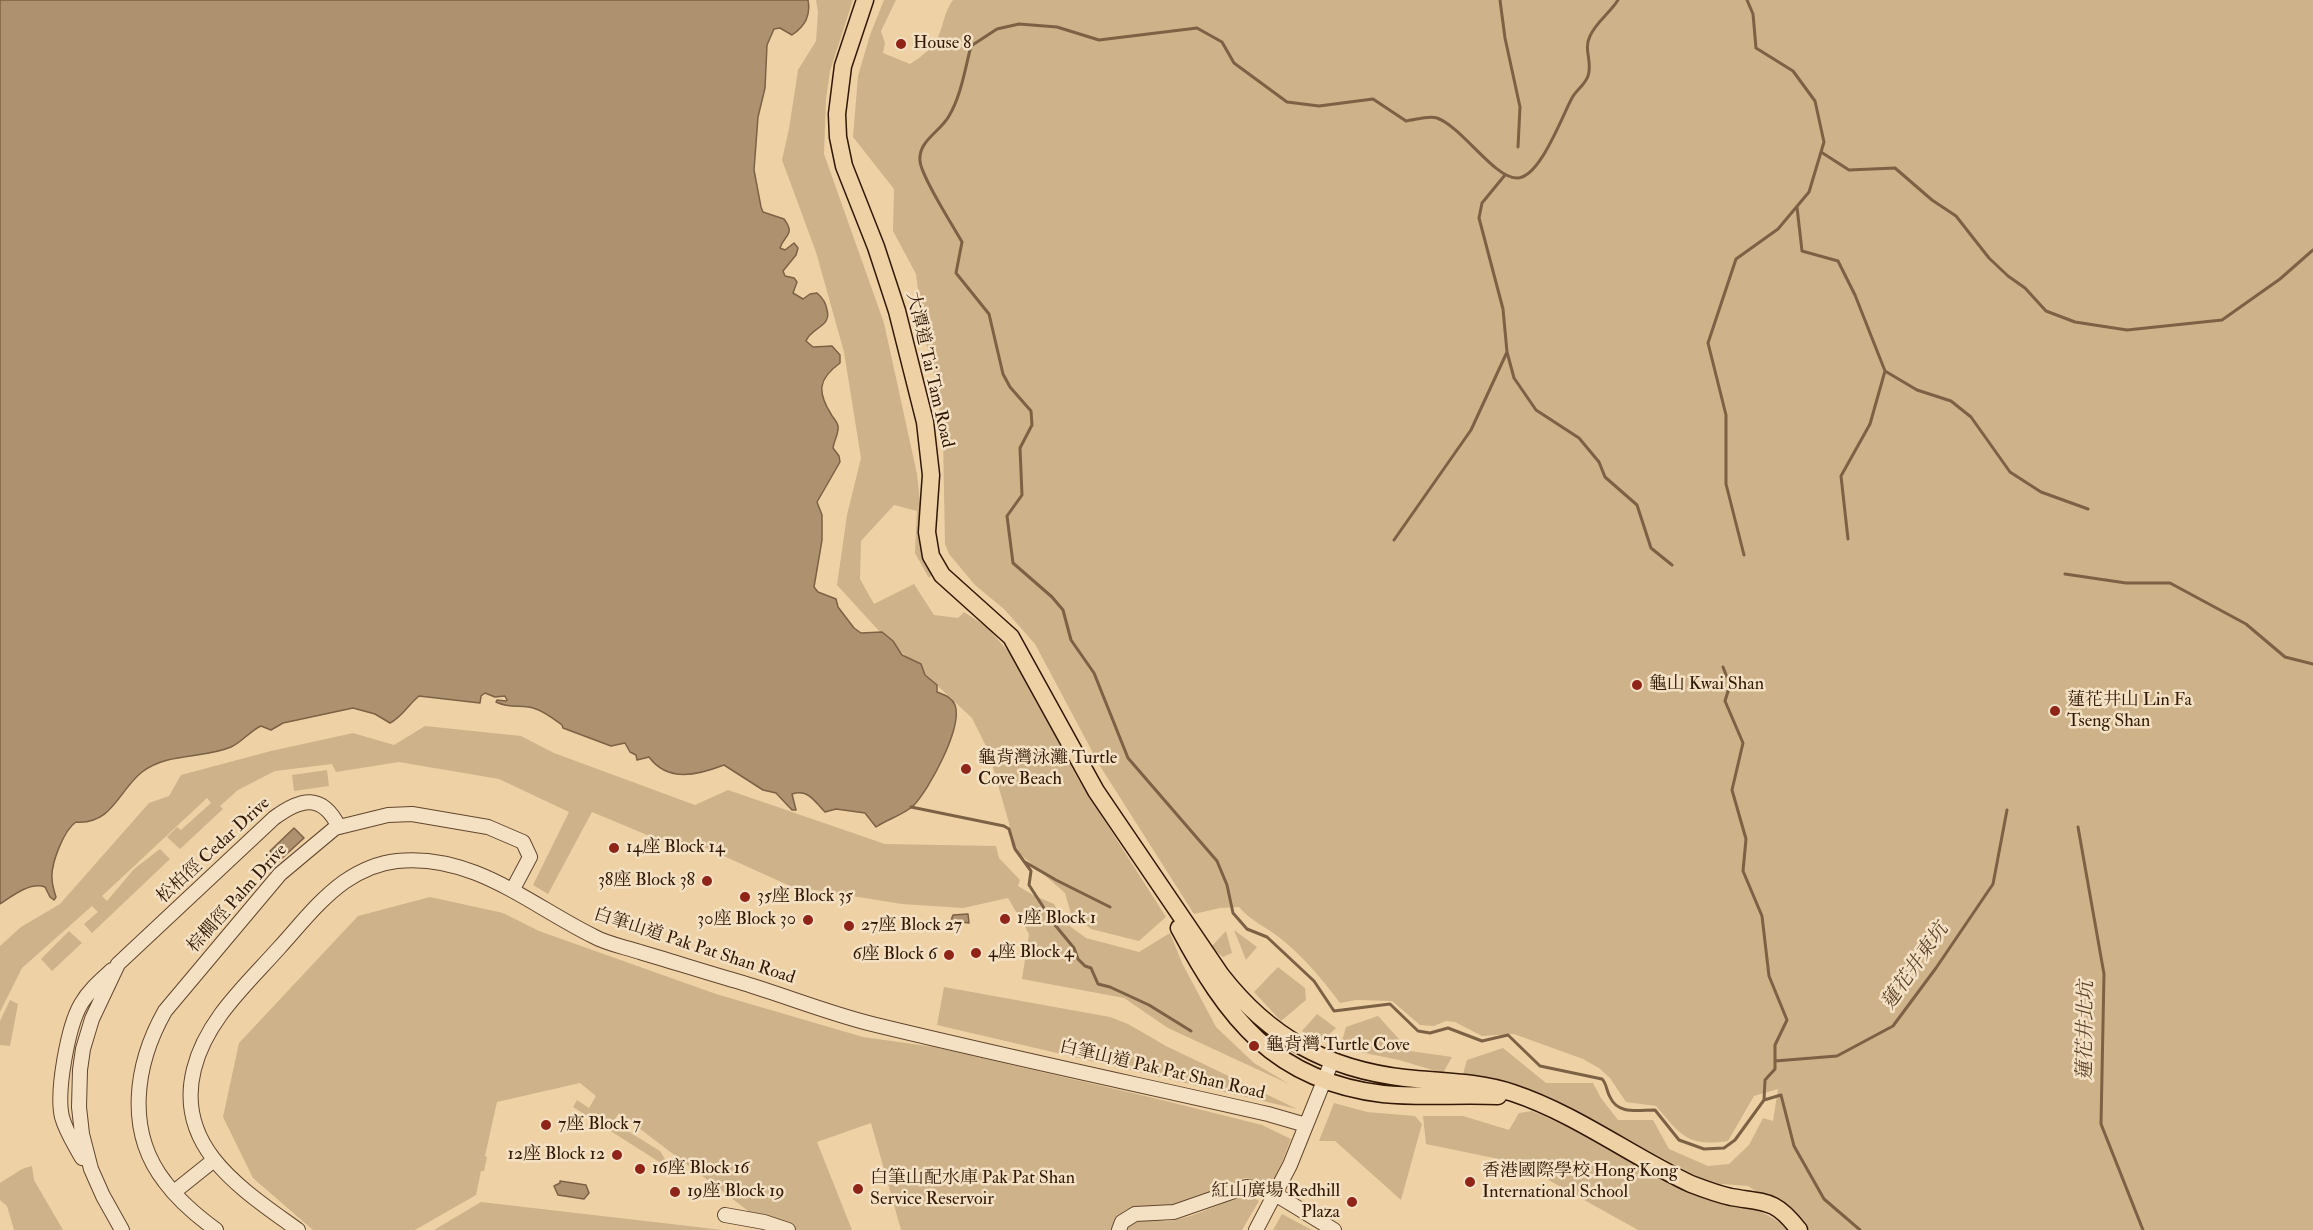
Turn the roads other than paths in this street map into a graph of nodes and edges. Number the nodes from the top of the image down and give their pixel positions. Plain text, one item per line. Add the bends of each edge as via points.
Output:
1 (865, 0) edge
2 (339, 827) junction
3 (513, 889) junction
4 (1167, 899) junction
5 (118, 964) junction
6 (1332, 1060) junction
7 (1325, 1080) junction
8 (1538, 1102) junction
9 (1306, 1125) junction
10 (214, 1160) junction
11 (174, 1192) junction
12 (103, 1196) junction
13 (1272, 1199) junction
14 (724, 1215) dead end
15 (122, 1230) edge
16 (216, 1230) edge
17 (298, 1230) edge
18 (788, 1230) edge
19 (1119, 1230) edge
20 (1256, 1230) edge
21 (1334, 1230) edge
22 (1799, 1230) edge

1 - 4 main road, 大潭道 Tai Tam Road via 843,66 837,103 838,137 844,166 897,311 925,422 931,475 928,549 942,575 1015,642 1091,783
2 - 3 street, 棕櫚徑 Palm Drive via 388,815 412,814 488,827 523,842 528,850 530,857
2 - 5 street, 松柏徑 Cedar Drive via 330,811 317,803 298,803 286,809
2 - 11 street, 棕櫚徑 Palm Drive via 280,874 165,1011 154,1031 140,1074 140,1119 153,1162
3 - 9 street, 白筆山道 Pak Pat Shan Road via 596,938 868,1023
3 - 10 street, 白筆山道 Pak Pat Shan Road via 455,867 406,861 363,871 327,896 227,1007 201,1047 192,1076 191,1104 199,1135
4 - 6 main road, 大潭道 Tai Tam Road via 1226,981 1256,1014 1285,1038
4 - 7 main road, 大潭道 Tai Tam Road via 1172,917 1192,953 1238,1021 1277,1055
5 - 12 street, 松柏徑 Cedar Drive via 89,1029 79,1081 84,1146
5 - 12 street, 松柏徑 Cedar Drive via 80,1006 59,1095 67,1130
6 - 7 street
6 - 8 main road, 大潭道 Tai Tam Road via 1393,1076 1481,1084
7 - 8 main road, 大潭道 Tai Tam Road via 1384,1094 1482,1095
7 - 9 street
8 - 22 main road, 大潭道 Tai Tam Road via 1691,1184 1773,1205
9 - 13 street
10 - 11 street
10 - 17 street, 白筆山道 Pak Pat Shan Road via 241,1187
11 - 16 street, 棕櫚徑 Palm Drive
12 - 15 street, 松柏徑 Cedar Drive
13 - 19 street via 1261,1189 1246,1187 1174,1212 1135,1214 1122,1222
13 - 20 street
13 - 21 street
14 - 18 street

